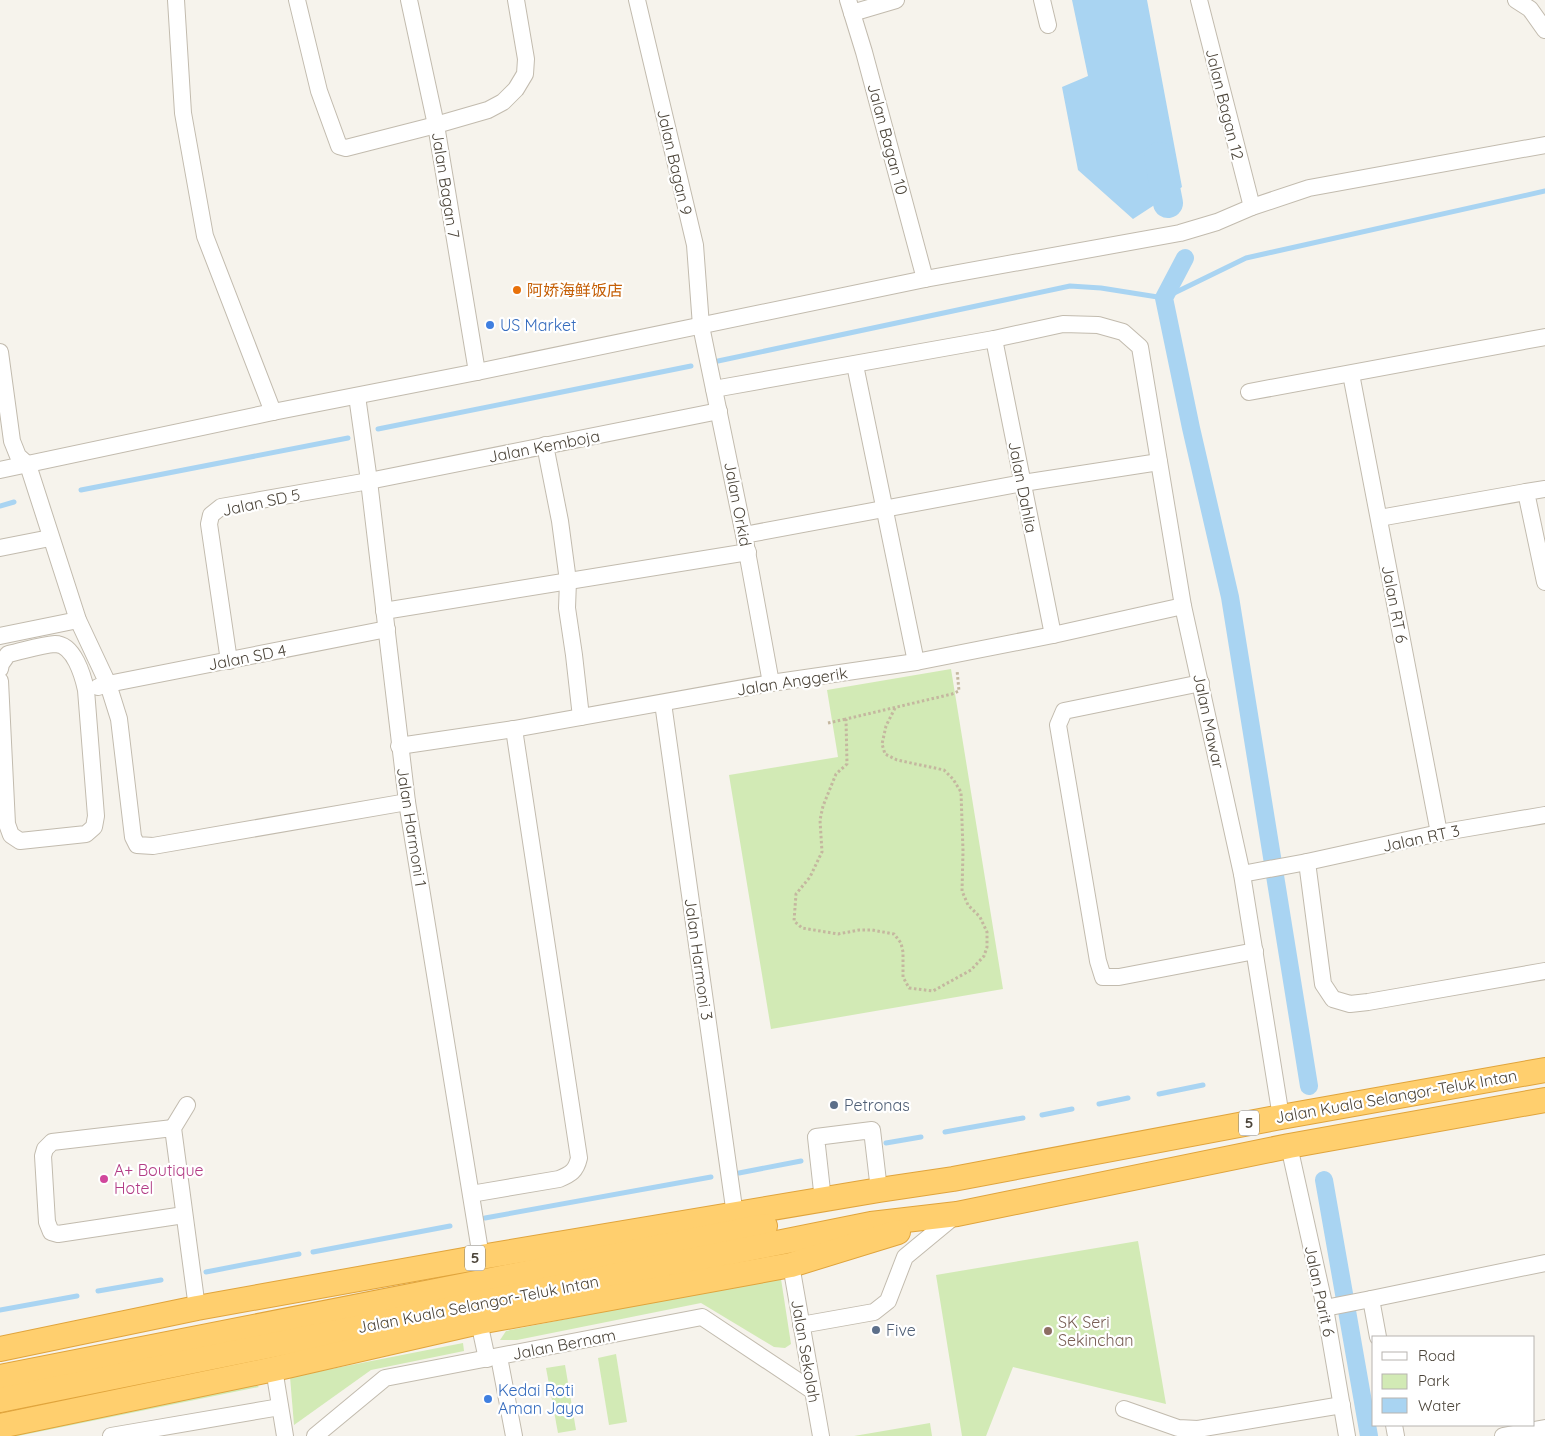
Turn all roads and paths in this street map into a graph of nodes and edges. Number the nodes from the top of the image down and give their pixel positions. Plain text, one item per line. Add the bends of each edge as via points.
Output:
1 (176, 0) edge
2 (297, 0) edge
3 (409, 0) edge
4 (516, 0) edge
5 (637, 0) edge
6 (896, 0) edge
7 (1042, 0) edge
8 (1199, 0) edge
9 (1516, 0) edge
10 (850, 7) edge
11 (1048, 25) dead end
12 (1545, 30) edge
13 (436, 125) junction
14 (1545, 146) edge
15 (1252, 207) junction
16 (925, 279) junction
17 (701, 326) junction
18 (1545, 337) edge
19 (994, 339) junction
20 (0, 352) edge
21 (855, 365) junction
22 (477, 372) junction
23 (1352, 374) junction
24 (714, 389) junction
25 (1249, 392) dead end
26 (357, 396) junction
27 (719, 410) junction
28 (273, 412) junction
29 (545, 445) junction
30 (1159, 462) junction
31 (28, 465) junction
32 (0, 470) edge
33 (369, 481) junction
34 (1023, 483) junction
35 (1545, 489) edge
36 (1526, 492) junction
37 (884, 509) junction
38 (1379, 518) junction
39 (744, 534) junction
40 (50, 538) junction
41 (0, 548) edge
42 (748, 552) junction
43 (568, 581) junction
44 (1545, 582) edge
45 (1183, 606) junction
46 (384, 611) junction
47 (78, 620) junction
48 (387, 630) junction
49 (1053, 635) junction
50 (0, 636) edge
51 (955, 655) junction
52 (229, 661) junction
53 (916, 662) junction
54 (0, 669) edge
55 (0, 681) edge
56 (771, 683) junction
57 (1201, 683) junction
58 (108, 684) junction
59 (86, 690) junction
60 (663, 704) junction
61 (895, 708) junction
62 (581, 717) junction
63 (846, 720) junction
64 (828, 723) dead end
65 (514, 729) junction
66 (399, 746) junction
67 (407, 802) junction
68 (1545, 815) edge
69 (1438, 833) junction
70 (1302, 863) junction
71 (1242, 874) junction
72 (1255, 951) junction
73 (1545, 971) edge
74 (1545, 1070) edge
75 (1545, 1100) edge
76 (187, 1105) dead end
77 (1281, 1117) junction
78 (173, 1128) junction
79 (1289, 1146) junction
80 (953, 1179) junction
81 (878, 1190) junction
82 (471, 1194) junction
83 (823, 1200) junction
84 (184, 1214) junction
85 (957, 1214) junction
86 (731, 1224) junction
87 (481, 1257) junction
88 (1545, 1264) edge
89 (791, 1265) junction
90 (1365, 1300) junction
91 (1329, 1307) junction
92 (197, 1308) junction
93 (479, 1322) junction
94 (801, 1326) junction
95 (1378, 1336) edge
96 (0, 1349) edge
97 (493, 1358) junction
98 (274, 1369) junction
99 (0, 1377) edge
100 (813, 1391) junction
101 (0, 1400) edge
102 (1342, 1405) junction
103 (280, 1407) junction
104 (1124, 1409) dead end
105 (0, 1426) edge
106 (1545, 1428) edge
107 (192, 1429) edge
108 (112, 1436) edge
109 (285, 1436) edge
110 (315, 1436) edge
111 (514, 1436) edge
112 (821, 1436) edge
113 (1347, 1436) edge
114 (1503, 1436) edge

1 - 28 street via 183,113 205,236
2 - 13 street via 318,91 339,146 354,147
3 - 13 street, Jalan Bagan 7
4 - 13 street via 526,59 525,74 516,89 503,102 488,110
5 - 17 street, Jalan Bagan 9 via 695,245
6 - 10 street
7 - 11 street
8 - 15 street, Jalan Bagan 12
9 - 12 street via 1530,9
10 - 16 street, Jalan Bagan 10
13 - 22 street, Jalan Bagan 7
14 - 15 street via 1309,188
15 - 16 street via 1180,233
16 - 17 street
17 - 22 street
17 - 24 street, Jalan Orkid
18 - 23 street
19 - 21 street
19 - 30 street, Jalan Mawar via 1063,324 1098,324 1123,332 1140,347
19 - 34 street, Jalan Dahlia
20 - 31 street via 12,442 18,456
21 - 24 street
21 - 37 street
22 - 26 street
23 - 25 street
23 - 38 street, Jalan RT 6
24 - 27 street, Jalan Orkid
26 - 28 street
26 - 33 street, Jalan Harmoni 1
27 - 29 street, Jalan Kemboja
27 - 39 street, Jalan Orkid
28 - 31 street
29 - 33 street, Jalan Kemboja
29 - 43 street
30 - 34 street
30 - 45 street, Jalan Mawar
31 - 32 street
31 - 40 street
33 - 46 street, Jalan Harmoni 1
33 - 52 street, Jalan SD 5 via 221,507 211,514 209,524
34 - 37 street
34 - 49 street, Jalan Dahlia
35 - 36 street
36 - 38 street
36 - 44 street
37 - 39 street
37 - 53 street
38 - 69 street, Jalan RT 6
39 - 42 street, Jalan Orkid
40 - 41 street
40 - 47 street
42 - 43 street
42 - 56 street, Jalan Orkid
43 - 46 street
43 - 62 street via 566,608
45 - 49 street, Jalan Anggerik
45 - 57 street, Jalan Mawar
46 - 48 street, Jalan Harmoni 1
47 - 50 street
47 - 58 street
48 - 52 street, Jalan SD 4
48 - 66 street, Jalan Harmoni 1
49 - 51 street, Jalan Anggerik
51 - 53 street, Jalan Anggerik
51 - 61 path via 959,691
52 - 58 street, Jalan SD 4
53 - 56 street, Jalan Anggerik
54 - 59 street via 8,654 57,644 73,656 83,672
55 - 59 street via 8,824 11,835 20,841 86,834 94,827 96,816
56 - 60 street, Jalan Anggerik
57 - 71 street, Jalan Mawar
57 - 72 street via 1064,711 1058,725 1098,961 1103,977 1119,977
58 - 59 street, Jalan SD 4
58 - 67 street via 119,718 133,837 137,845 153,846
60 - 62 street, Jalan Anggerik
60 - 86 street, Jalan Harmoni 3
61 - 63 path
61 - 63 path via 882,744 886,754 897,760 944,770 961,792 962,891 987,932 988,946 972,970 933,992 909,988 903,977 901,943 894,934 859,930 838,934 802,928 794,922 796,894 810,877 822,852 820,820 824,806 836,774 847,764
62 - 65 street, Jalan Anggerik
63 - 64 path
65 - 66 street, Jalan Anggerik
65 - 82 street via 579,1158 569,1175 559,1179
66 - 67 street, Jalan Harmoni 1
67 - 82 street, Jalan Harmoni 1
68 - 69 street, Jalan RT 3
69 - 70 street, Jalan RT 3
70 - 71 street, Jalan RT 3
70 - 73 street via 1323,984 1333,999 1350,1004 1368,1002
71 - 72 street, Jalan Mawar
72 - 77 street, Jalan Mawar
74 - 77 highway, Jalan Kuala Selangor-Teluk Intan / 5
75 - 79 highway, Jalan Kuala Selangor-Teluk Intan / 5
76 - 78 street
77 - 80 highway, Jalan Kuala Selangor-Teluk Intan / 5
78 - 84 street
78 - 84 street via 52,1142 43,1156 47,1222 51,1232 58,1234
79 - 85 highway, Jalan Kuala Selangor-Teluk Intan / 5
79 - 91 street, Jalan Parit 6
80 - 81 highway, Jalan Kuala Selangor-Teluk Intan / 5
80 - 86 highway, Jalan Kuala Selangor-Teluk Intan / 5 via 869,1207
81 - 83 highway, Jalan Kuala Selangor-Teluk Intan / 5
81 - 83 street via 872,1130 816,1137
82 - 87 street, Jalan Harmoni 1
83 - 86 highway, Jalan Kuala Selangor-Teluk Intan / 5
84 - 92 street
85 - 89 highway, Jalan Kuala Selangor-Teluk Intan / 5
85 - 94 street via 905,1257 888,1302 874,1312
85 - 101 highway, Jalan Kuala Selangor-Teluk Intan / 5 via 871,1224
86 - 87 highway, Jalan Kuala Selangor-Teluk Intan / 5
86 - 99 highway, Jalan Kuala Selangor-Teluk Intan / 5
87 - 92 highway, Jalan Kuala Selangor-Teluk Intan / 5
88 - 90 street
89 - 93 highway, 5
89 - 94 street, Jalan Sekolah
90 - 91 street
90 - 95 street
91 - 102 street, Jalan Parit 6
92 - 96 highway, Jalan Kuala Selangor-Teluk Intan / 5
93 - 97 street
93 - 98 highway, 5
94 - 100 street, Jalan Sekolah
97 - 100 street, Jalan Bernam via 702,1318
97 - 110 street, Jalan Bernam via 385,1378
97 - 111 street
98 - 103 street
98 - 105 highway, 5
100 - 112 street, Jalan Sekolah
102 - 104 street via 1198,1428 1178,1428
102 - 113 street, Jalan Parit 6
103 - 107 street
103 - 109 street
106 - 114 street
107 - 108 street

